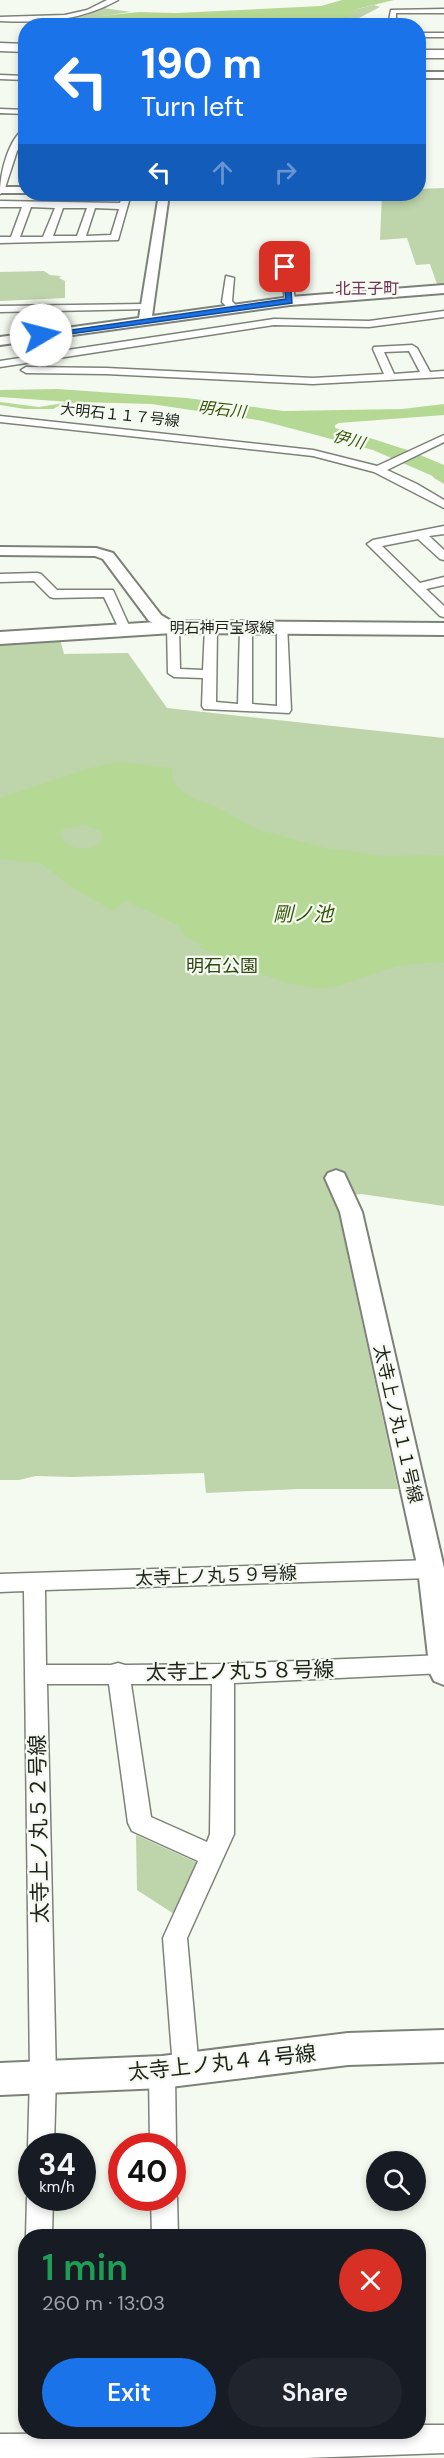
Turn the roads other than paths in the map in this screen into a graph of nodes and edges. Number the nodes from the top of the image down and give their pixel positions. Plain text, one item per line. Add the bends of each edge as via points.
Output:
1 (115, 0) edge
2 (444, 11) edge
3 (45, 18) edge
4 (393, 18) edge
5 (0, 19) edge
6 (18, 20) edge
7 (426, 35) edge
8 (444, 35) edge
9 (1, 47) edge
10 (18, 47) edge
11 (426, 55) edge
12 (444, 55) edge
13 (426, 58) edge
14 (440, 75) edge
15 (18, 78) edge
16 (1, 79) edge
17 (18, 110) edge
18 (0, 111) edge
19 (18, 143) edge
20 (0, 151) edge
21 (13, 151) junction
22 (18, 151) edge
23 (4, 166) edge
24 (0, 190) edge
25 (18, 190) edge
26 (125, 201) edge
27 (163, 201) edge
28 (0, 204) edge
29 (28, 204) junction
30 (60, 205) junction
31 (92, 206) junction
32 (123, 206) junction
33 (81, 238) junction
34 (15, 239) junction
35 (47, 239) junction
36 (0, 240) edge
37 (284, 250) dead end
38 (229, 278) dead end
39 (444, 289) edge
40 (290, 301) junction
41 (145, 307) junction
42 (49, 308) junction
43 (234, 309) junction
44 (1, 310) edge
45 (444, 314) edge
46 (145, 321) junction
47 (41, 335) junction
48 (0, 341) edge
49 (95, 350) junction
50 (60, 356) junction
51 (0, 364) edge
52 (0, 371) edge
53 (163, 374) junction
54 (444, 374) edge
55 (427, 375) junction
56 (390, 378) junction
57 (0, 419) edge
58 (443, 439) edge
59 (378, 470) junction
60 (444, 505) edge
61 (444, 530) edge
62 (420, 534) junction
63 (0, 551) edge
64 (444, 556) edge
65 (0, 578) edge
66 (444, 582) edge
67 (418, 587) junction
68 (444, 613) edge
69 (173, 627) junction
70 (246, 627) junction
71 (283, 627) junction
72 (210, 628) junction
73 (444, 629) edge
74 (124, 630) junction
75 (0, 638) edge
76 (210, 674) junction
77 (245, 706) junction
78 (336, 1178) dead end
79 (431, 1569) junction
80 (34, 1582) junction
81 (0, 1583) edge
82 (444, 1667) edge
83 (118, 1672) junction
84 (35, 1674) junction
85 (223, 1674) junction
86 (212, 1856) junction
87 (444, 2046) edge
88 (174, 2071) junction
89 (44, 2076) junction
90 (0, 2079) edge
91 (42, 2133) edge
92 (165, 2133) edge
93 (40, 2211) edge
94 (164, 2211) edge
95 (39, 2229) edge
96 (165, 2229) edge
97 (444, 2439) edge
98 (32, 2446) edge
99 (168, 2446) edge
100 (0, 2448) edge

1 - 3 street via 87,13
2 - 4 street via 393,11
5 - 6 street
7 - 8 street
9 - 10 highway
11 - 12 highway
13 - 14 street
15 - 16 street
17 - 18 street
19 - 21 street
20 - 21 street
21 - 22 street
21 - 23 street
23 - 24 street
24 - 25 street
26 - 32 street
27 - 41 street
28 - 29 street
29 - 30 street
29 - 34 street
30 - 31 street
30 - 35 street
31 - 32 street
31 - 33 street
32 - 33 street via 115,238
33 - 35 street
34 - 35 street
34 - 36 street
37 - 40 street
38 - 43 street via 227,302
39 - 40 street
40 - 43 street
41 - 42 street
41 - 46 street
42 - 44 street
42 - 47 street
43 - 46 street
45 - 49 street via 369,324 274,322
46 - 47 street
47 - 48 street
47 - 50 street
49 - 50 street
49 - 53 street via 99,355
50 - 51 street
52 - 53 street
53 - 56 street via 313,381
54 - 55 street
55 - 56 street
55 - 56 street via 412,348 378,349
57 - 59 street, 大明石１１７号線 via 313,453
58 - 59 street
59 - 60 street, 大明石１１７号線
61 - 62 street
62 - 64 street
62 - 67 street via 372,544
63 - 69 street via 96,552 108,556 155,618
65 - 74 street via 37,577 54,594 109,593
66 - 67 street
67 - 68 street
69 - 72 main road, 明石神戸宝塚線
69 - 74 main road, 明石神戸宝塚線
69 - 76 street via 174,673
70 - 71 main road, 明石神戸宝塚線
70 - 72 main road, 明石神戸宝塚線
70 - 77 street
71 - 73 main road, 明石神戸宝塚線
71 - 77 street via 284,710
72 - 76 street
74 - 75 main road, 明石神戸宝塚線
76 - 77 street via 209,706
78 - 79 street, 太寺上ノ丸１１号線 via 351,1212
79 - 80 street, 太寺上ノ丸５９号線
79 - 82 street, 太寺上ノ丸１１号線
80 - 81 street, 太寺上ノ丸５９号線
80 - 84 street, 太寺上ノ丸５２号線
82 - 85 street, 太寺上ノ丸５８号線
83 - 84 street, 太寺上ノ丸５８号線
83 - 85 street, 太寺上ノ丸５８号線
83 - 86 street via 141,1823
84 - 89 street, 太寺上ノ丸５２号線
85 - 86 street via 222,1834
86 - 88 street via 175,1938
87 - 88 street, 太寺上ノ丸４４号線 via 348,2049
88 - 89 street, 太寺上ノ丸４４号線
88 - 92 street
89 - 90 street, 太寺上ノ丸４４号線
89 - 91 street, 太寺上ノ丸５２号線
93 - 95 street
94 - 96 street
97 - 99 street
98 - 99 street
98 - 100 street

